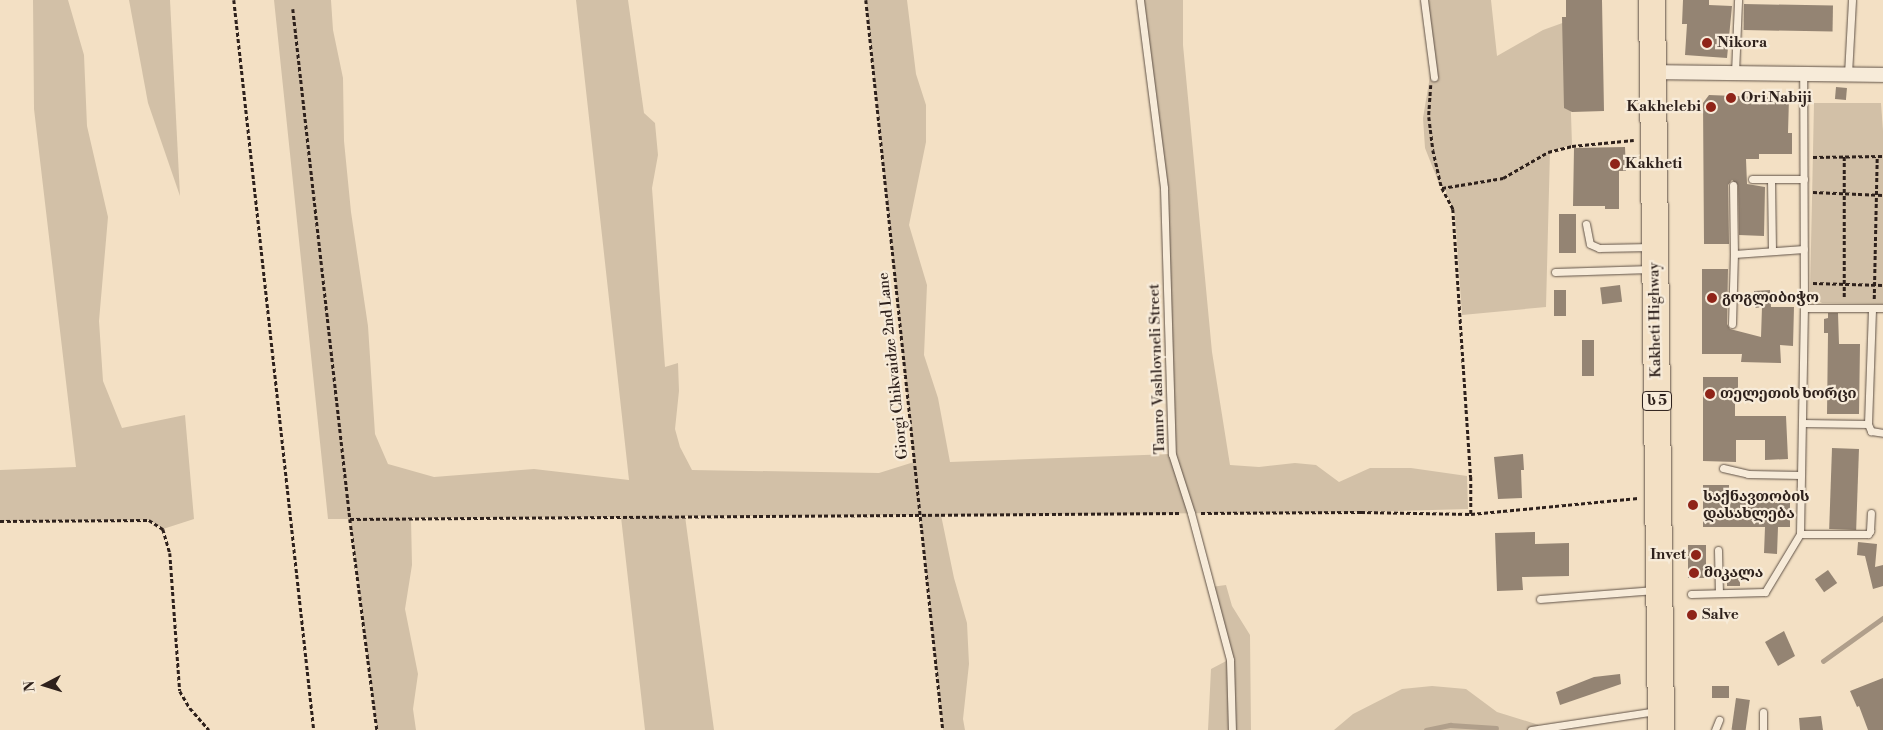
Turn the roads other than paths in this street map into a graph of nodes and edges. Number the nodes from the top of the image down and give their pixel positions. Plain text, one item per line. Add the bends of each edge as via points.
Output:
1 (1140, 0) edge
2 (1424, 0) edge
3 (1652, 0) edge
4 (1738, 0) edge
5 (1852, 0) edge
6 (1652, 72) junction
7 (1735, 73) junction
8 (1804, 74) junction
9 (1848, 74) junction
10 (1883, 75) edge
11 (1434, 77) road end
12 (1752, 179) dead end
13 (1771, 179) junction
14 (1804, 179) junction
15 (1733, 185) dead end
16 (1586, 224) dead end
17 (1804, 249) junction
18 (1772, 251) junction
19 (1734, 254) junction
20 (1654, 258) junction
21 (1555, 272) dead end
22 (1804, 308) junction
23 (1873, 308) junction
24 (1883, 308) edge
25 (1732, 324) dead end
26 (1802, 423) junction
27 (1868, 424) junction
28 (1883, 433) edge
29 (1723, 468) dead end
30 (1801, 475) junction
31 (1871, 513) dead end
32 (1800, 534) junction
33 (1718, 550) dead end
34 (1660, 590) junction
35 (1719, 593) junction
36 (1691, 594) dead end
37 (1540, 598) dead end
38 (1763, 712) dead end
39 (1661, 720) edge
40 (1718, 720) dead end
41 (1232, 730) edge
42 (1531, 730) edge
43 (1715, 730) edge
44 (1763, 730) edge

1 - 41 lane, Tamro Vashlovneli Street via 1164,188 1172,454 1230,660
2 - 11 lane
3 - 6 highway, Kakheti Highway / ს 5
4 - 7 lane
5 - 9 lane
6 - 7 street
6 - 20 highway, Kakheti Highway / ს 5
7 - 8 street
8 - 9 street
8 - 14 lane
9 - 10 street
12 - 13 lane
13 - 14 lane
13 - 18 lane
14 - 17 lane
15 - 19 lane
16 - 20 lane via 1590,244
17 - 18 lane
17 - 22 lane
18 - 19 lane
19 - 25 lane
20 - 21 lane
20 - 34 highway, Kakheti Highway / ს 5
22 - 23 lane
22 - 26 lane
23 - 24 lane
23 - 27 lane
26 - 27 lane
26 - 30 lane
27 - 28 lane via 1871,431
29 - 30 lane via 1748,474
30 - 32 lane
31 - 32 lane via 1868,534
32 - 35 lane via 1765,592
33 - 35 lane
34 - 37 lane
34 - 39 highway, Kakheti Highway / ს 5
35 - 36 lane
38 - 44 lane
39 - 42 lane
40 - 43 lane

